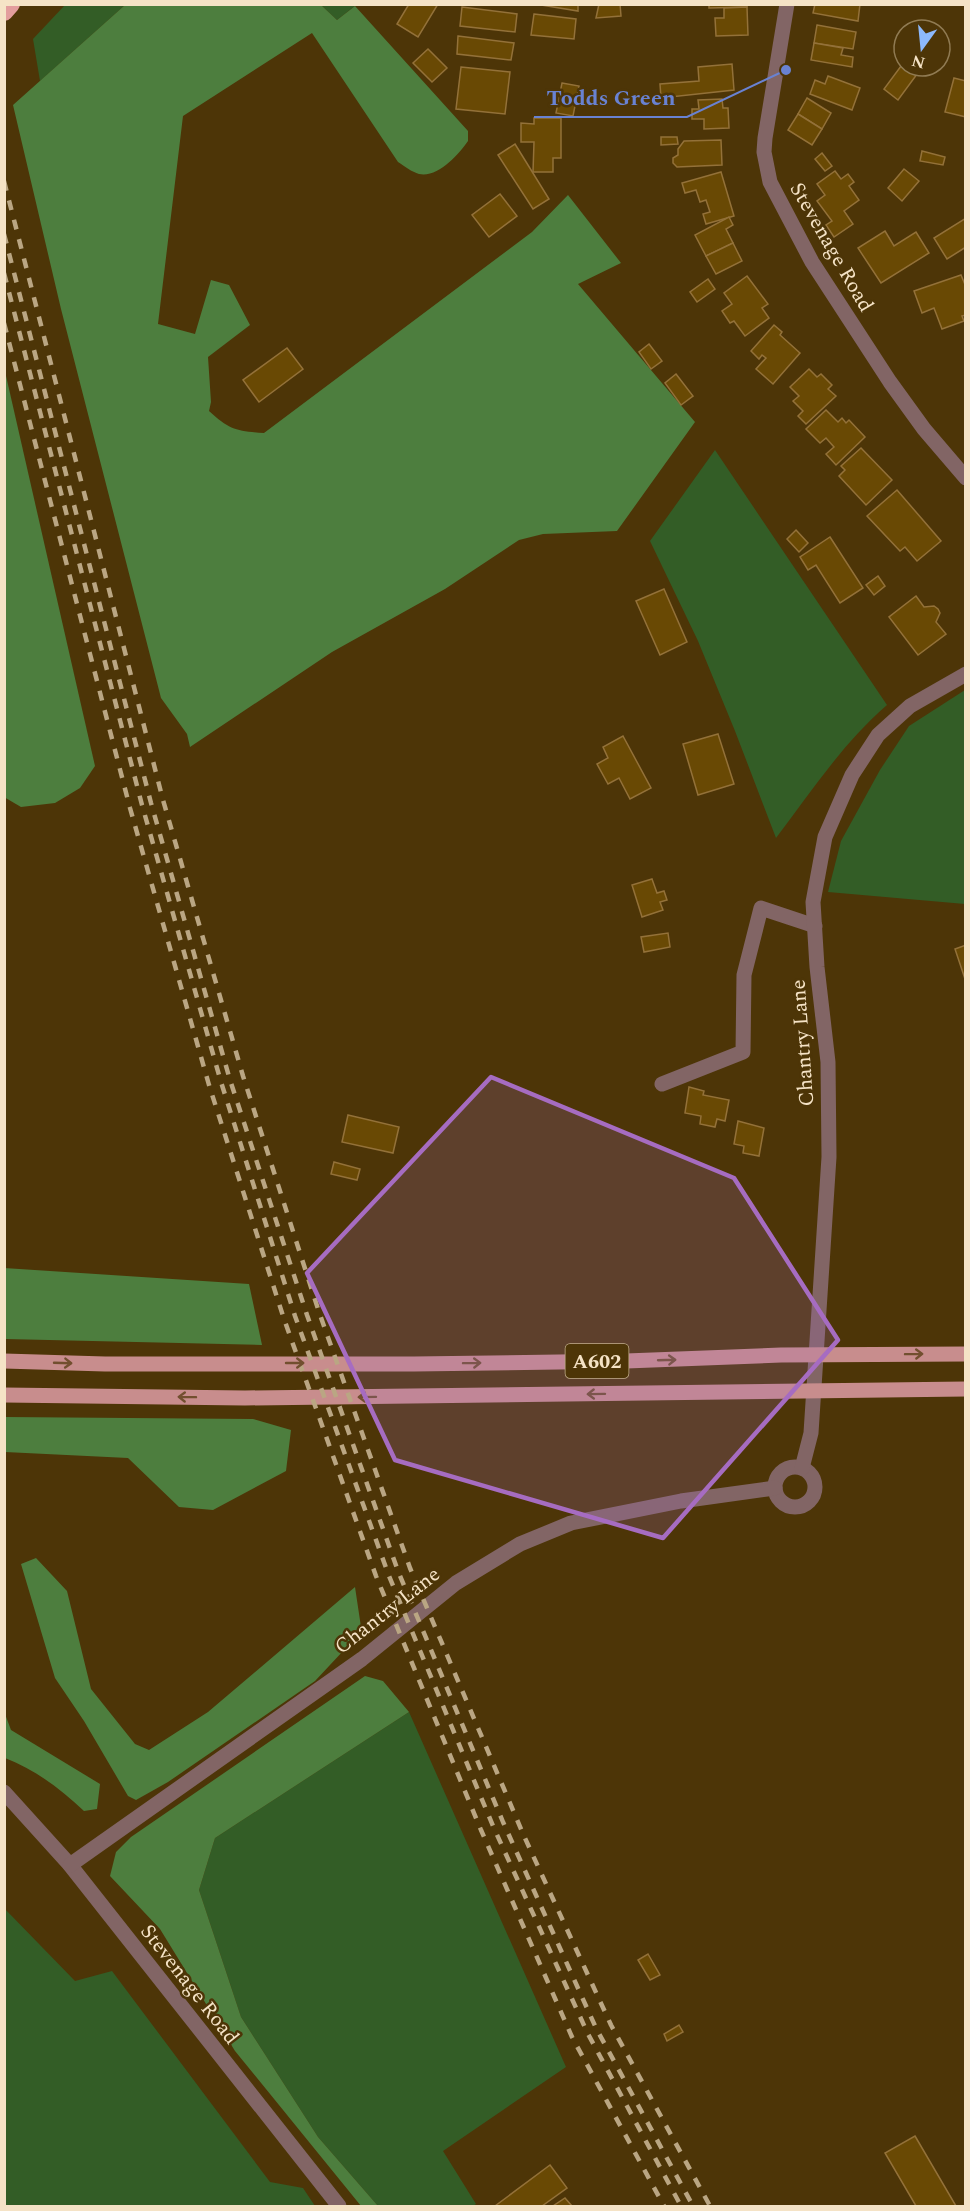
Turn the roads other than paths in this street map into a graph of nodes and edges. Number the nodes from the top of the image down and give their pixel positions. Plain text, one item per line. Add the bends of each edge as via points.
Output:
1 (787, 4) edge
2 (966, 478) edge
3 (966, 674) edge
4 (815, 926) junction
5 (662, 1083) dead end
6 (966, 1353) edge
7 (4, 1361) edge
8 (966, 1389) edge
9 (4, 1395) edge
10 (802, 1468) junction
11 (775, 1488) junction
12 (4, 1792) edge
13 (70, 1865) junction
14 (339, 2206) edge

1 - 2 street, Stevenage Road via 765,138 770,182 812,262 890,382
3 - 4 street, Chantry Lane via 910,706 878,735 852,775 825,837 813,902
4 - 5 street via 761,908 744,975 743,1052
4 - 10 street, Chantry Lane via 828,1062 829,1157 811,1433
7 -> 6 main road, A602 via 414,1364
8 -> 9 main road, A602 via 245,1398
10 - 11 street via 783,1471
10 - 11 street via 814,1484 807,1503 790,1506 779,1500
11 - 13 street, Chantry Lane via 681,1500 571,1523 520,1544 456,1583 362,1659
12 - 13 street, Stevenage Road
13 - 14 street, Stevenage Road

